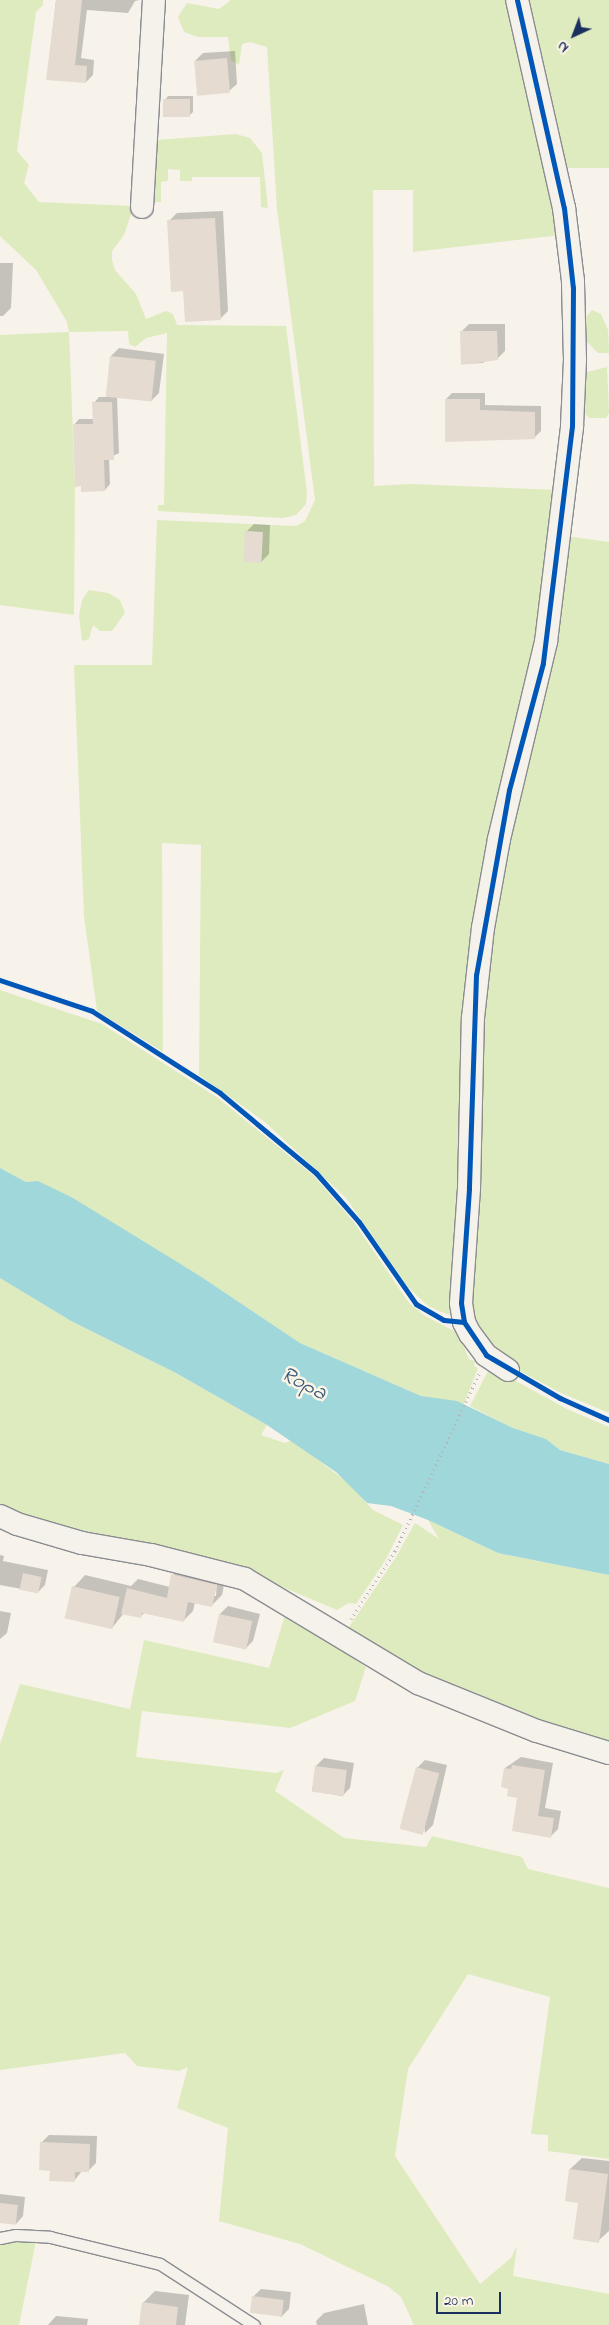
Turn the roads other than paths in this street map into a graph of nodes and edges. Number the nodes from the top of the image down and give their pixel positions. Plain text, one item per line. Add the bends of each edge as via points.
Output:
1 (154, 0) edge
2 (517, 0) edge
3 (142, 207) dead end
4 (508, 1370) dead end
5 (0, 1516) edge
6 (609, 1753) edge
7 (0, 2238) edge
8 (254, 2325) edge

1 - 3 street
2 - 4 street via 564,208 573,282 575,360 572,426 546,642 503,819 483,928 473,1009 469,1189 461,1303 464,1322 488,1356
5 - 6 street via 82,1543 169,1559 245,1579 380,1663 462,1703
7 - 8 lane via 50,2236 160,2264

